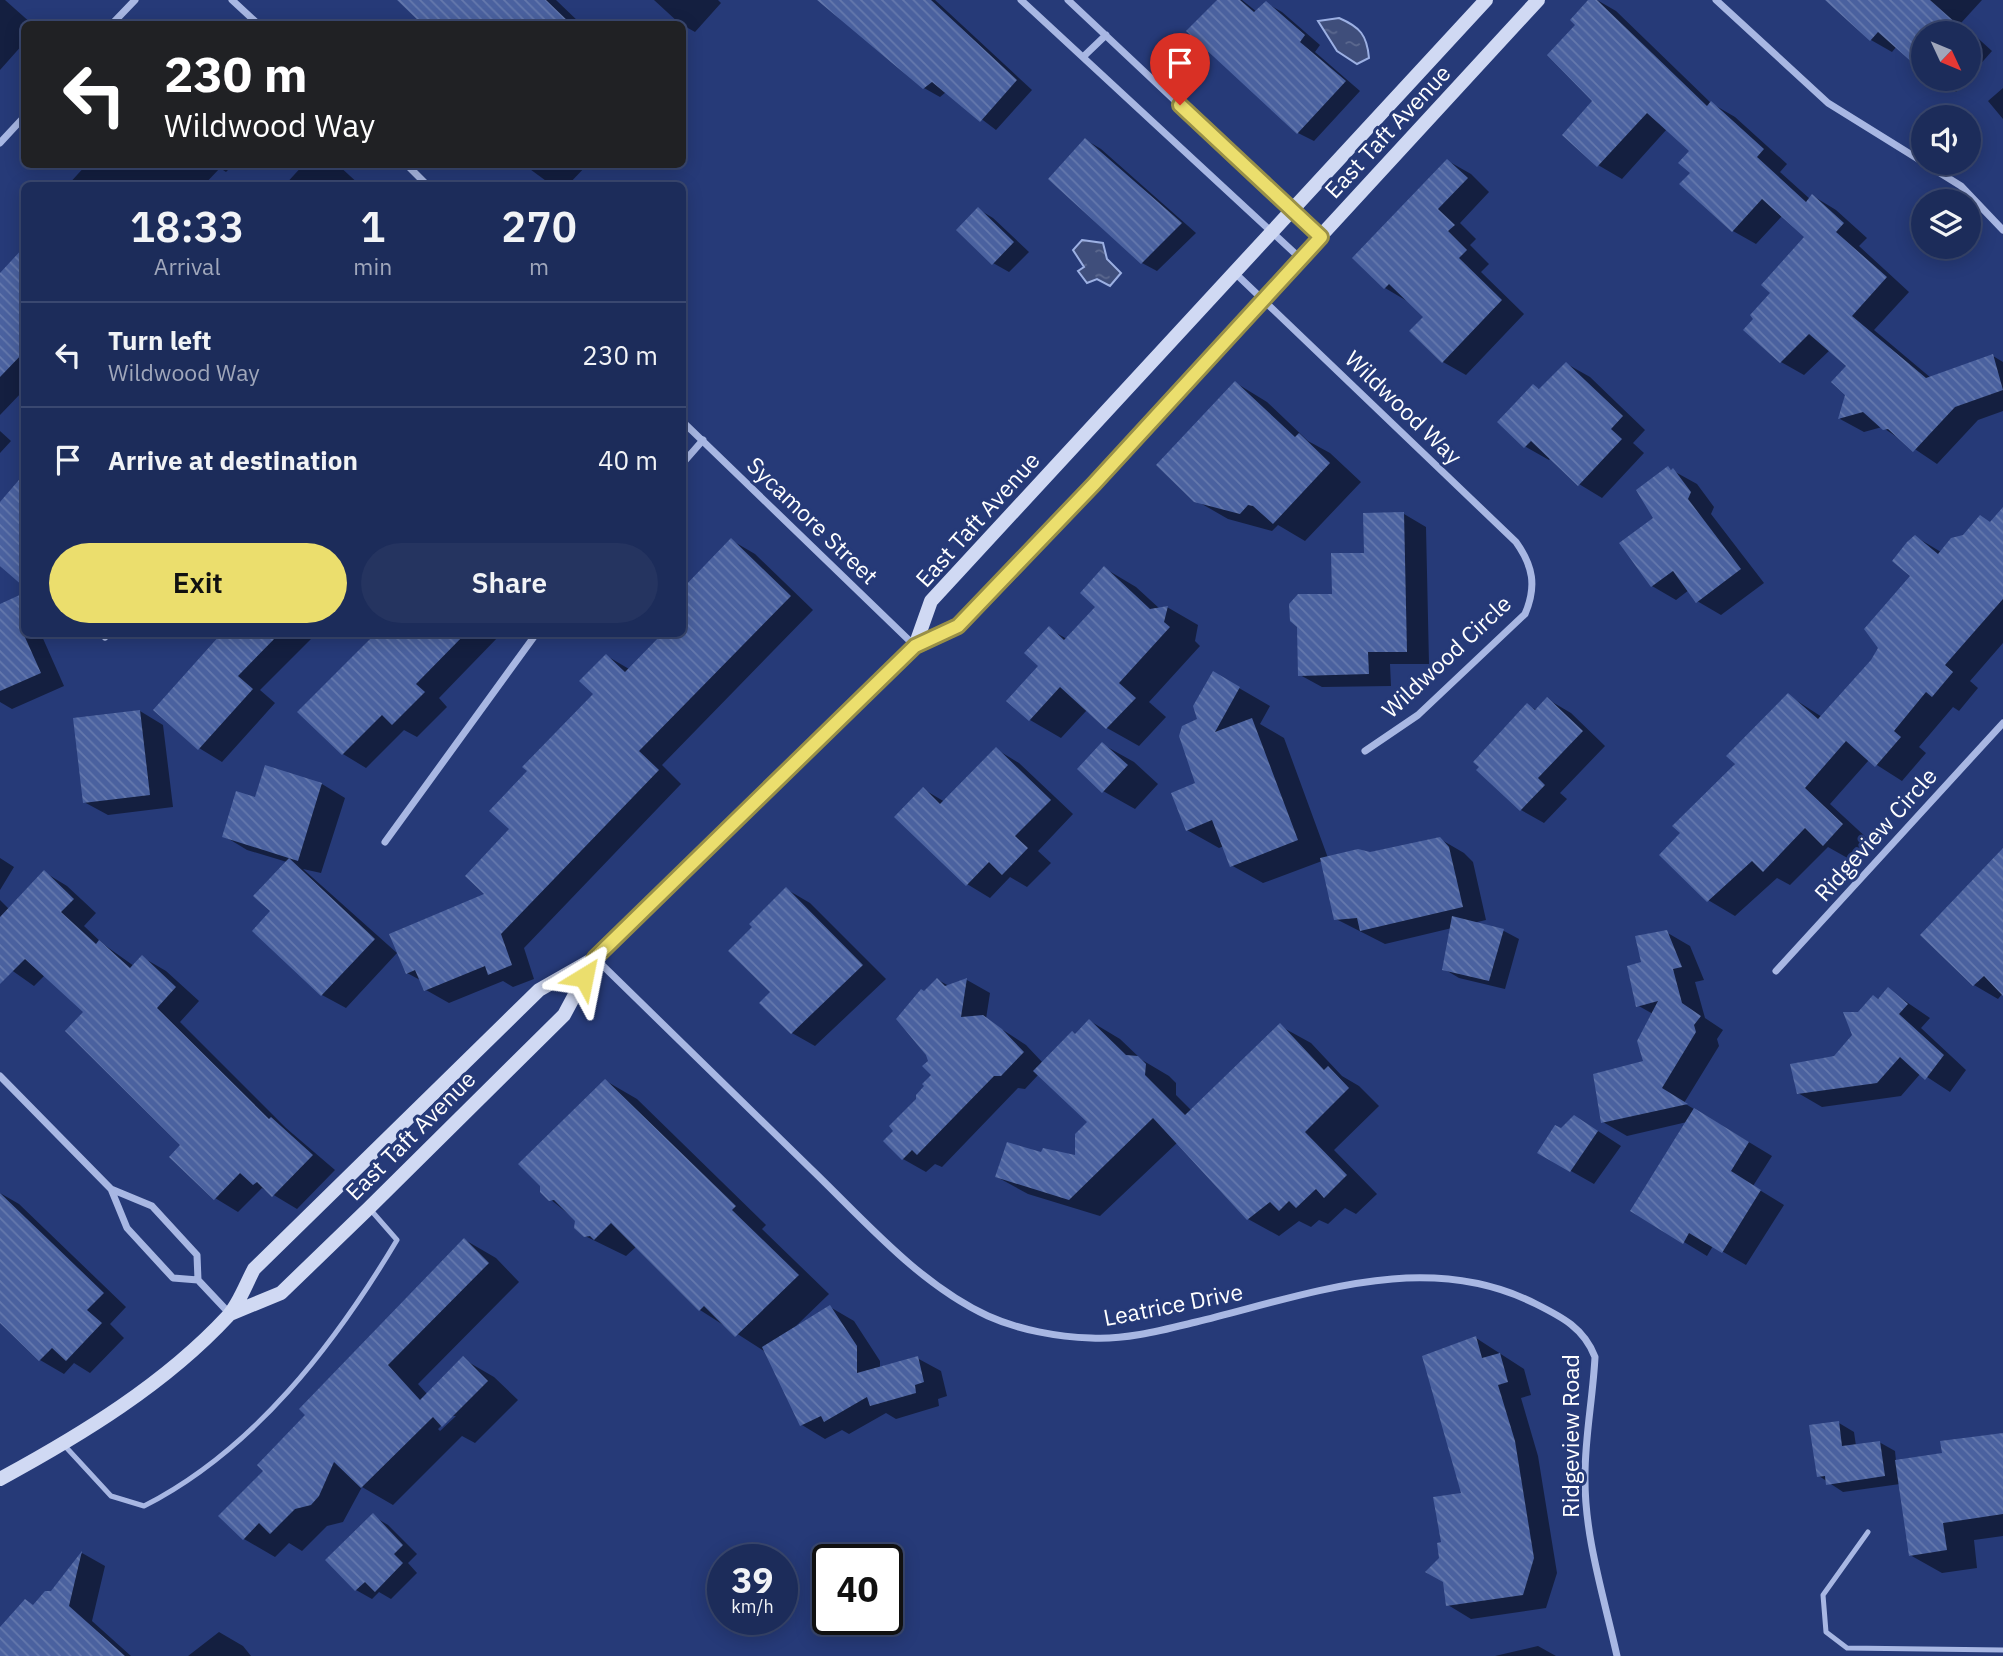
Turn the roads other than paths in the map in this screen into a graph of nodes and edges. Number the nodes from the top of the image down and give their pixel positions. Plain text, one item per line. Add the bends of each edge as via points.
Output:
1 (135, 0) edge
2 (232, 0) edge
3 (1021, 0) edge
4 (1068, 0) edge
5 (1486, 0) edge
6 (1538, 0) edge
7 (1716, 0) edge
8 (115, 21) edge
9 (255, 21) edge
10 (1105, 35) junction
11 (1083, 57) junction
12 (21, 120) edge
13 (0, 143) edge
14 (1911, 154) edge
15 (410, 168) edge
16 (1944, 175) edge
17 (424, 182) edge
18 (1292, 211) junction
19 (2003, 230) edge
20 (1272, 233) junction
21 (1321, 237) junction
22 (1301, 258) junction
23 (1235, 273) junction
24 (1263, 300) junction
25 (686, 425) edge
26 (703, 440) junction
27 (686, 459) edge
28 (1533, 578) joint
29 (534, 637) edge
30 (915, 646) junction
31 (2003, 723) edge
32 (1365, 751) dead end
33 (385, 842) dead end
34 (595, 958) junction
35 (1776, 971) dead end
36 (0, 1076) edge
37 (111, 1189) junction
38 (369, 1208) junction
39 (198, 1280) junction
40 (230, 1314) junction
41 (1588, 1340) joint
42 (63, 1444) junction
43 (0, 1479) edge
44 (1868, 1532) dead end
45 (2003, 1650) edge
46 (1617, 1656) edge

1 - 8 street
2 - 9 street
3 - 11 street
4 - 10 street
5 - 18 street, East Taft Avenue
6 - 21 street, East Taft Avenue
7 - 14 street via 1828,103
10 - 11 street
10 - 18 street
11 - 20 street
12 - 13 street
15 - 17 street
16 - 19 street via 1961,186
18 - 20 street, East Taft Avenue
18 - 21 street
20 - 22 street
20 - 23 street, East Taft Avenue
21 - 22 street, East Taft Avenue
22 - 24 street, East Taft Avenue
23 - 24 street, Wildwood Way
23 - 30 street, East Taft Avenue via 931,601
24 - 28 street, Wildwood Way via 1516,542 1528,559
24 - 30 street, East Taft Avenue via 958,626
25 - 26 street, Sycamore Street
26 - 27 street
26 - 30 street, Sycamore Street
28 - 32 street, Wildwood Circle via 1525,614 1418,715
29 - 33 street
30 - 34 street, East Taft Avenue
31 - 35 street, Ridgeview Circle
34 - 38 street, East Taft Avenue via 564,1015
34 - 40 street, East Taft Avenue via 539,990 254,1269
34 - 41 street, Leatrice Drive via 880,1235 942,1289 989,1317 1046,1334 1093,1339 1140,1334 1371,1279 1431,1275 1462,1279 1527,1299 1577,1327
36 - 37 street
37 - 39 street via 127,1228 173,1278
37 - 39 street via 152,1206 197,1255
38 - 40 street, East Taft Avenue via 281,1293
38 - 42 lane via 397,1240 341,1329 290,1390 179,1488 144,1506 111,1496
39 - 40 street
40 - 42 street, East Taft Avenue via 147,1387
41 - 46 street, Ridgeview Road via 1595,1357 1586,1499
42 - 43 street, East Taft Avenue
44 - 45 lane via 1824,1595 1826,1632 1847,1648

